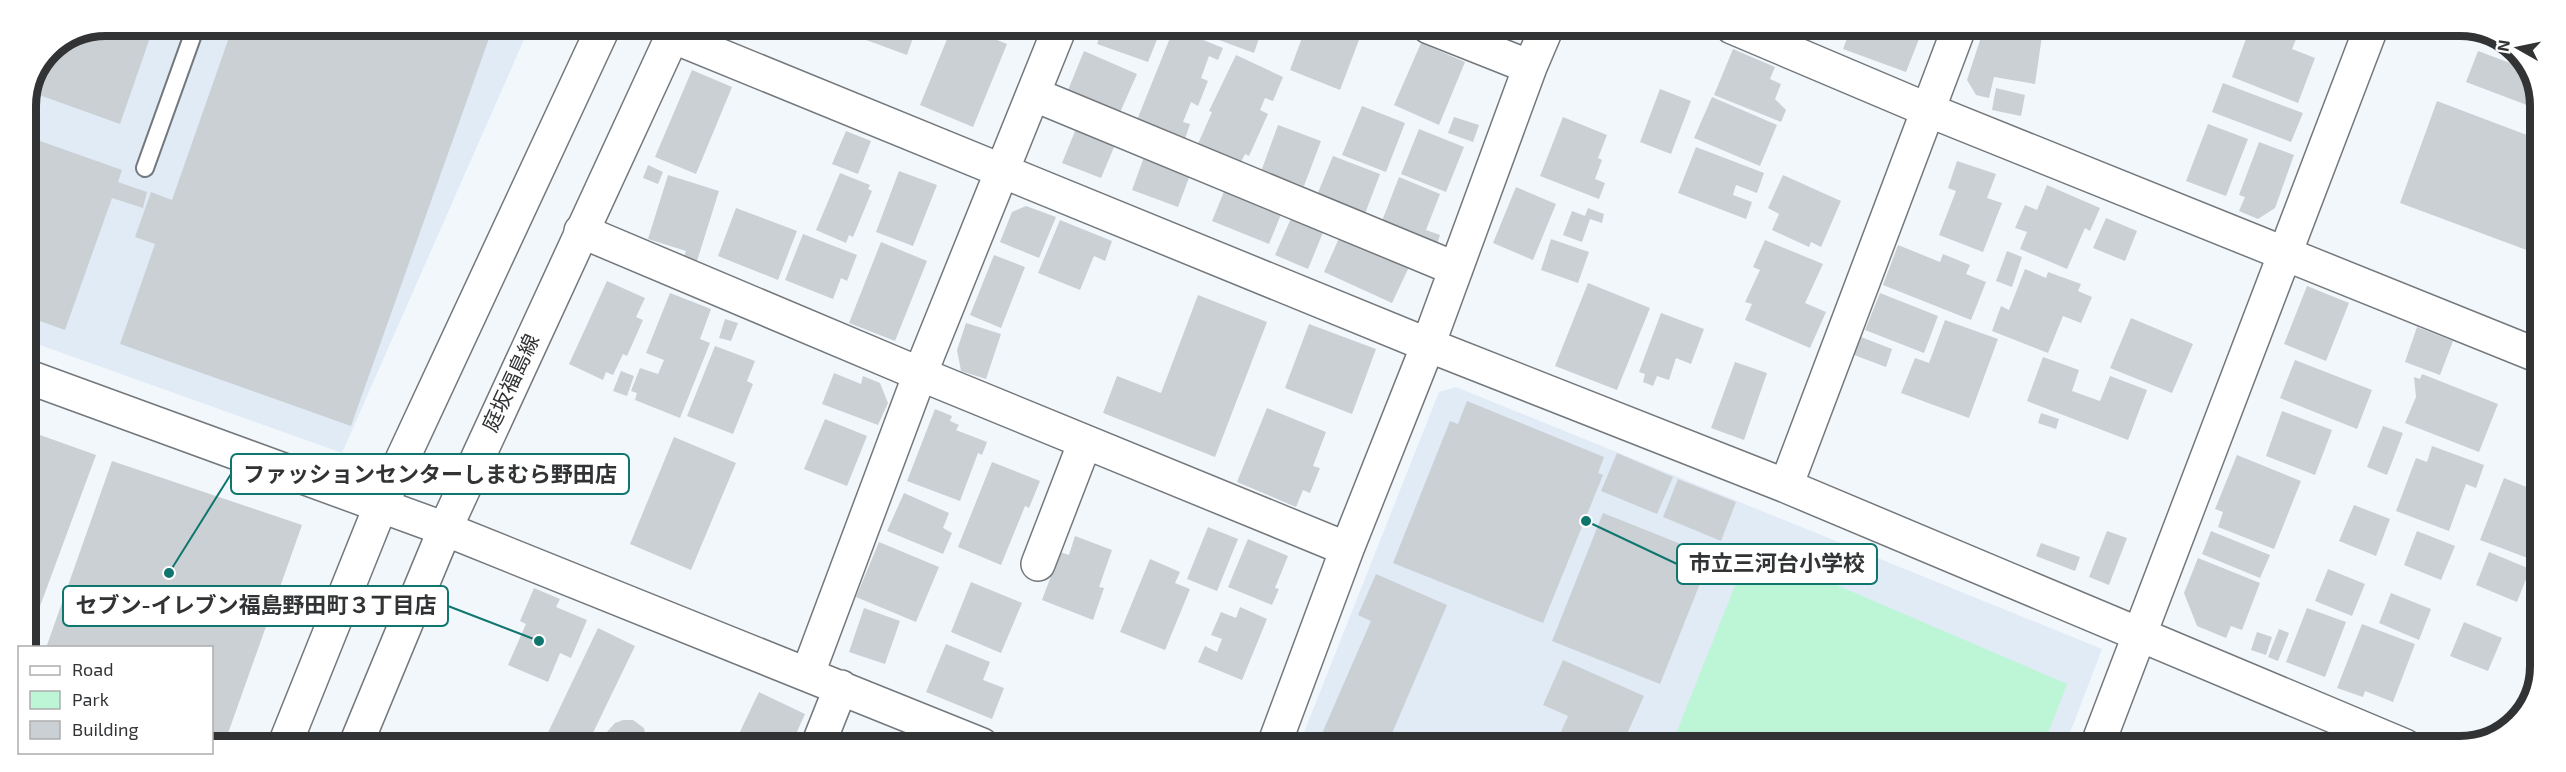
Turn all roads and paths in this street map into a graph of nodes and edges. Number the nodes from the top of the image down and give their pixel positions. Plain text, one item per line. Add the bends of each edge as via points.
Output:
1 (192, 36) edge
2 (599, 36) edge
3 (672, 36) edge
4 (686, 36) edge
5 (1056, 36) edge
6 (1452, 36) edge
7 (1543, 36) edge
8 (1753, 36) edge
9 (1956, 36) edge
10 (2368, 36) edge
11 (1530, 67) junction
12 (1033, 94) junction
13 (1928, 110) junction
14 (145, 168) dead end
15 (1003, 171) junction
16 (581, 231) junction
17 (2286, 254) junction
18 (1456, 269) junction
19 (1428, 345) junction
20 (2530, 352) edge
21 (920, 374) junction
22 (36, 380) edge
23 (1085, 442) junction
24 (1786, 486) junction
25 (381, 505) junction
26 (445, 529) junction
27 (1347, 549) junction
28 (1038, 564) dead end
29 (2139, 633) junction
30 (808, 673) junction
31 (841, 687) junction
32 (288, 736) edge
33 (359, 736) edge
34 (822, 736) edge
35 (960, 736) edge
36 (1277, 736) edge
37 (2101, 736) edge
38 (2381, 736) edge

1 - 14 lane
2 - 25 street
3 - 16 street, 庭坂福島線
4 - 15 street
5 - 12 street
6 - 11 street
7 - 11 street
8 - 13 street
9 - 13 street
10 - 17 street
11 - 18 street
12 - 15 street
12 - 18 street
13 - 17 street
13 - 24 street
15 - 19 street
15 - 21 street
16 - 21 street
16 - 26 street, 庭坂福島線
17 - 20 street
17 - 29 street
18 - 19 street
19 - 24 street
19 - 27 street
21 - 23 street
21 - 30 street
22 - 25 street
23 - 27 street
23 - 28 street
24 - 29 street
25 - 26 street
25 - 32 street
26 - 30 street
26 - 33 street, 庭坂福島線
27 - 36 street
29 - 37 street
29 - 38 street
30 - 31 street
31 - 34 street
31 - 35 street

